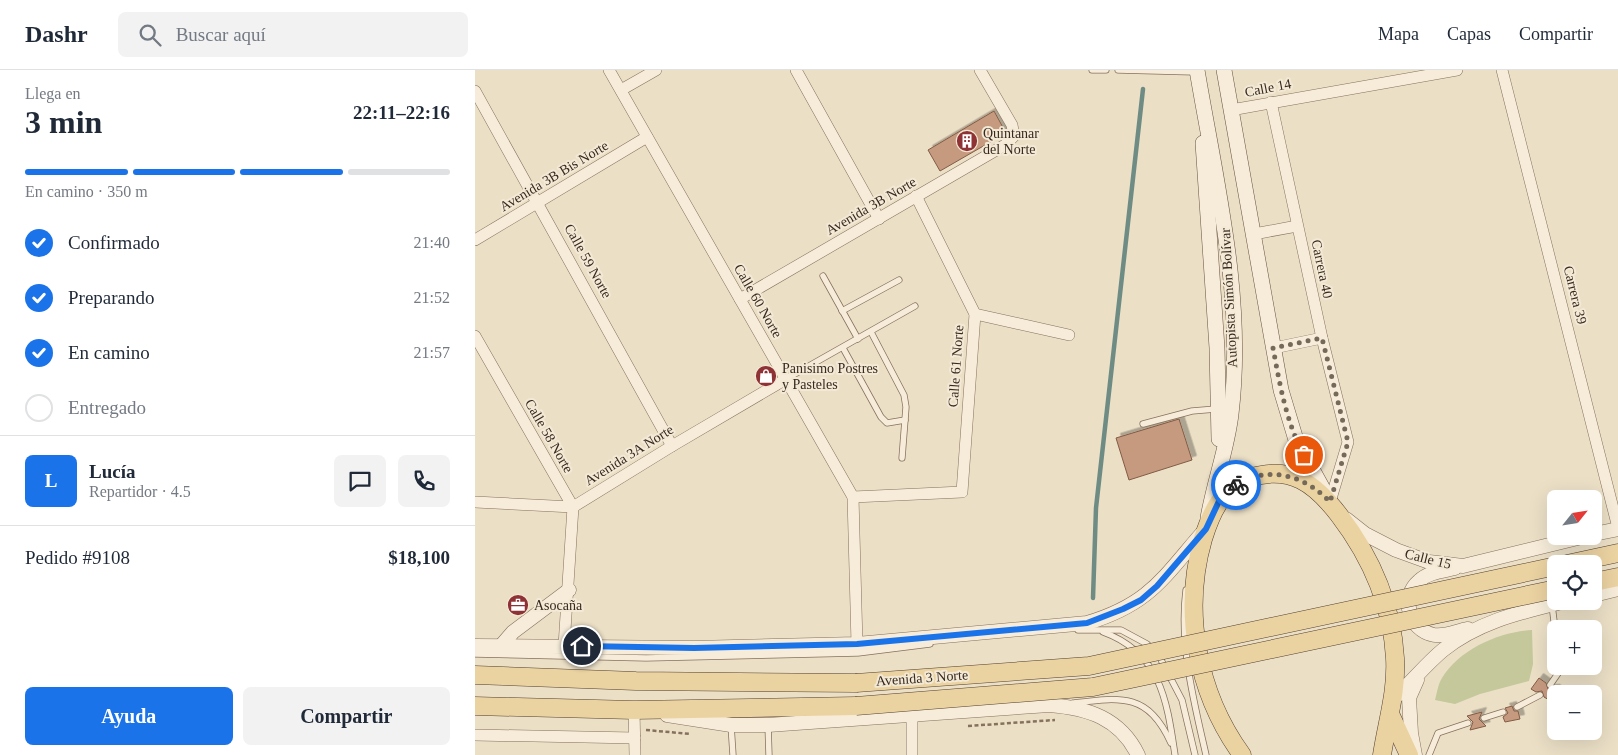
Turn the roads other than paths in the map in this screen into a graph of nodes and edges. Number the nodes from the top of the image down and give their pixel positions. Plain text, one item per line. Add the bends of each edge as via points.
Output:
1 (609, 70) edge
2 (655, 70) edge
3 (796, 70) edge
4 (980, 70) edge
5 (1092, 70) edge
6 (1106, 70) edge
7 (1117, 70) edge
8 (1224, 70) edge
9 (1457, 70) edge
10 (1503, 70) edge
11 (1197, 71) edge
12 (621, 90) junction
13 (475, 91) edge
14 (1271, 102) junction
15 (1231, 110) junction
16 (647, 137) junction
17 (916, 196) junction
18 (539, 203) junction
19 (879, 219) junction
20 (1297, 226) junction
21 (1254, 234) junction
22 (475, 240) edge
23 (823, 276) dead end
24 (899, 280) dead end
25 (740, 299) junction
26 (915, 306) dead end
27 (842, 311) junction
28 (975, 314) junction
29 (871, 332) junction
30 (1069, 335) dead end
31 (475, 336) edge
32 (1322, 338) junction
33 (858, 339) junction
34 (843, 348) junction
35 (1273, 348) junction
36 (786, 379) junction
37 (1219, 408) junction
38 (905, 420) junction
39 (1143, 424) dead end
40 (672, 446) junction
41 (902, 458) dead end
42 (1219, 465) junction
43 (853, 497) junction
44 (475, 502) edge
45 (1333, 507) junction
46 (573, 508) junction
47 (1618, 528) edge
48 (1206, 529) junction
49 (1603, 532) edge
50 (1549, 545) edge
51 (1618, 553) edge
52 (1602, 556) edge
53 (1463, 566) junction
54 (1547, 568) edge
55 (1188, 577) dead end
56 (1618, 577) edge
57 (1602, 580) edge
58 (1187, 584) dead end
59 (1618, 589) edge
60 (569, 590) junction
61 (1602, 593) edge
62 (1547, 598) edge
63 (1547, 600) edge
64 (1362, 608) joint
65 (1481, 626) junction
66 (1099, 630) junction
67 (857, 644) junction
68 (475, 646) edge
69 (564, 646) junction
70 (500, 647) junction
71 (475, 654) edge
72 (475, 675) edge
73 (1419, 675) junction
74 (1557, 675) edge
75 (1550, 685) dead end
76 (1540, 695) dead end
77 (1393, 699) junction
78 (1049, 705) junction
79 (475, 706) edge
80 (1517, 707) dead end
81 (635, 710) junction
82 (1503, 712) dead end
83 (912, 715) junction
84 (1391, 716) junction
85 (1483, 718) dead end
86 (1469, 723) dead end
87 (731, 725) junction
88 (768, 725) junction
89 (475, 736) edge
90 (635, 738) junction
91 (1174, 748) junction
92 (1382, 751) edge
93 (635, 755) edge
94 (733, 755) edge
95 (769, 755) edge
96 (912, 755) edge
97 (1139, 755) edge
98 (1175, 755) edge
99 (1195, 755) edge
100 (1206, 755) edge
101 (1242, 755) edge
102 (1409, 755) edge
103 (1415, 755) edge
104 (1429, 755) edge

1 - 12 street, Calle 60 Norte
2 - 12 street
3 - 19 street
4 - 17 street, Avenida 3B Norte via 1012,125 1014,136 1005,145
5 - 6 lane
7 - 11 lane
8 - 15 main road, Autopista Simón Bolívar
9 - 14 street, Calle 14
10 - 47 street, Carrera 39
11 - 37 main road
11 - 42 main road, Autopista Simón Bolívar via 1224,213 1233,327 1231,414
12 - 16 street, Calle 60 Norte
13 - 18 street, Calle 59 Norte
14 - 15 street, Calle 14
14 - 20 street, Carrera 40
15 - 21 main road, Autopista Simón Bolívar
16 - 18 street, Avenida 3B Bis Norte
16 - 25 street, Calle 60 Norte
17 - 19 street, Avenida 3B Norte
17 - 28 street, Calle 61 Norte
18 - 22 street, Avenida 3B Bis Norte
18 - 40 street, Calle 59 Norte
19 - 25 street, Avenida 3B Norte
20 - 21 street
20 - 32 street, Carrera 40
21 - 35 main road, Autopista Simón Bolívar
23 - 27 lane
24 - 27 lane
25 - 36 street, Calle 60 Norte
26 - 29 lane
27 - 33 lane
28 - 30 street
28 - 43 street, Calle 61 Norte via 962,492
29 - 33 lane
29 - 38 lane via 899,383 905,401
31 - 46 street, Calle 58 Norte
32 - 35 street
32 - 45 street, Carrera 40 via 1348,442
33 - 34 lane
34 - 36 lane
34 - 38 lane via 881,418 887,423
35 - 45 main road, Autopista Simón Bolívar via 1296,440
36 - 40 street, Avenida 3A Norte
36 - 43 street, Calle 60 Norte
37 - 39 lane via 1191,411
37 - 42 main road
38 - 41 lane
40 - 46 street, Avenida 3A Norte
42 - 48 main road, Autopista Simón Bolívar
43 - 67 street, Calle 60 Norte
44 - 46 street
45 - 48 main road via 1303,480 1281,474 1259,476 1238,484 1220,499
45 - 53 street, Calle 15 via 1365,534 1396,550 1429,562
45 - 77 main road, Autopista Simón Bolívar via 1370,563 1385,600 1393,639
46 - 60 street
47 - 49 street
48 - 55 lane
48 - 67 street via 1157,586 1141,600 1109,616 1064,626
48 - 101 main road, Autopista Simón Bolívar via 1197,563 1194,598 1197,650 1211,700
50 - 53 street, Calle 15
51 - 52 main road
53 - 65 street via 1420,580 1409,596 1411,616 1420,628 1434,635
54 - 64 main road, Calle 15, bridge
56 - 57 main road
58 - 100 lane via 1184,628 1196,712
59 - 61 street
60 - 69 street
60 - 70 street via 513,632
62 - 81 main road, Avenida 3 Norte, bridge via 1367,629 1093,687 856,706
63 - 65 street
64 - 72 main road, Avenida 3 Norte, bridge via 1089,666 856,683 636,681
65 - 73 street via 1442,651
66 - 71 lane via 1018,633 858,653 646,658
66 - 91 lane via 1127,642 1140,653 1155,674 1165,702
66 - 99 lane via 1121,630 1147,644 1159,656 1182,700
67 - 69 street via 694,648
68 - 70 street
69 - 70 street
73 - 77 street
73 - 103 street via 1409,698
74 - 75 lane
76 - 80 lane
77 - 84 main road, Autopista Simón Bolívar
78 - 83 street, Avenida 3 Norte
78 - 91 lane via 1114,699 1137,704 1147,708 1159,720
78 - 97 street, Avenida 3 Norte via 1084,710 1107,719 1125,734
79 - 81 main road, Avenida 3 Norte
81 - 87 street, Avenida 3 Norte
81 - 90 street
82 - 85 lane
83 - 88 street, Avenida 3 Norte
83 - 96 street
84 - 92 main road, Autopista Simón Bolívar
84 - 102 main road
86 - 104 lane via 1438,733
87 - 88 street, Avenida 3 Norte
87 - 94 lane
88 - 95 lane
89 - 90 street
90 - 93 street
91 - 98 lane

